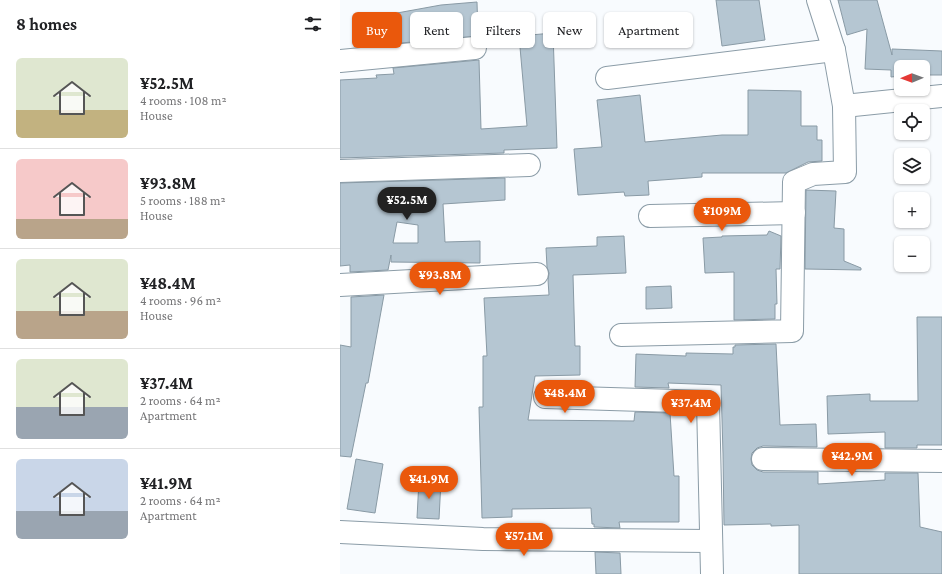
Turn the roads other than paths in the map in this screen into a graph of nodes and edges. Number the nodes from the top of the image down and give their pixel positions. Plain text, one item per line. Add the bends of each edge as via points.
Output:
1 (818, 0) edge
2 (475, 48) dead end
3 (834, 50) junction
4 (340, 61) edge
5 (607, 78) dead end
6 (942, 96) edge
7 (844, 106) junction
8 (529, 165) dead end
9 (340, 171) edge
10 (794, 213) junction
11 (650, 216) dead end
12 (537, 274) dead end
13 (340, 285) edge
14 (622, 335) dead end
15 (546, 397) dead end
16 (763, 460) dead end
17 (942, 461) edge
18 (340, 532) edge
19 (710, 541) junction
20 (712, 574) edge

1 - 3 street
2 - 4 street
3 - 5 street
3 - 7 street
6 - 7 street
7 - 10 street via 845,172 813,174 794,182
8 - 9 street
10 - 11 street
10 - 14 street via 792,331
12 - 13 street
15 - 19 street via 708,402
16 - 17 street
18 - 19 street via 483,539
19 - 20 street

